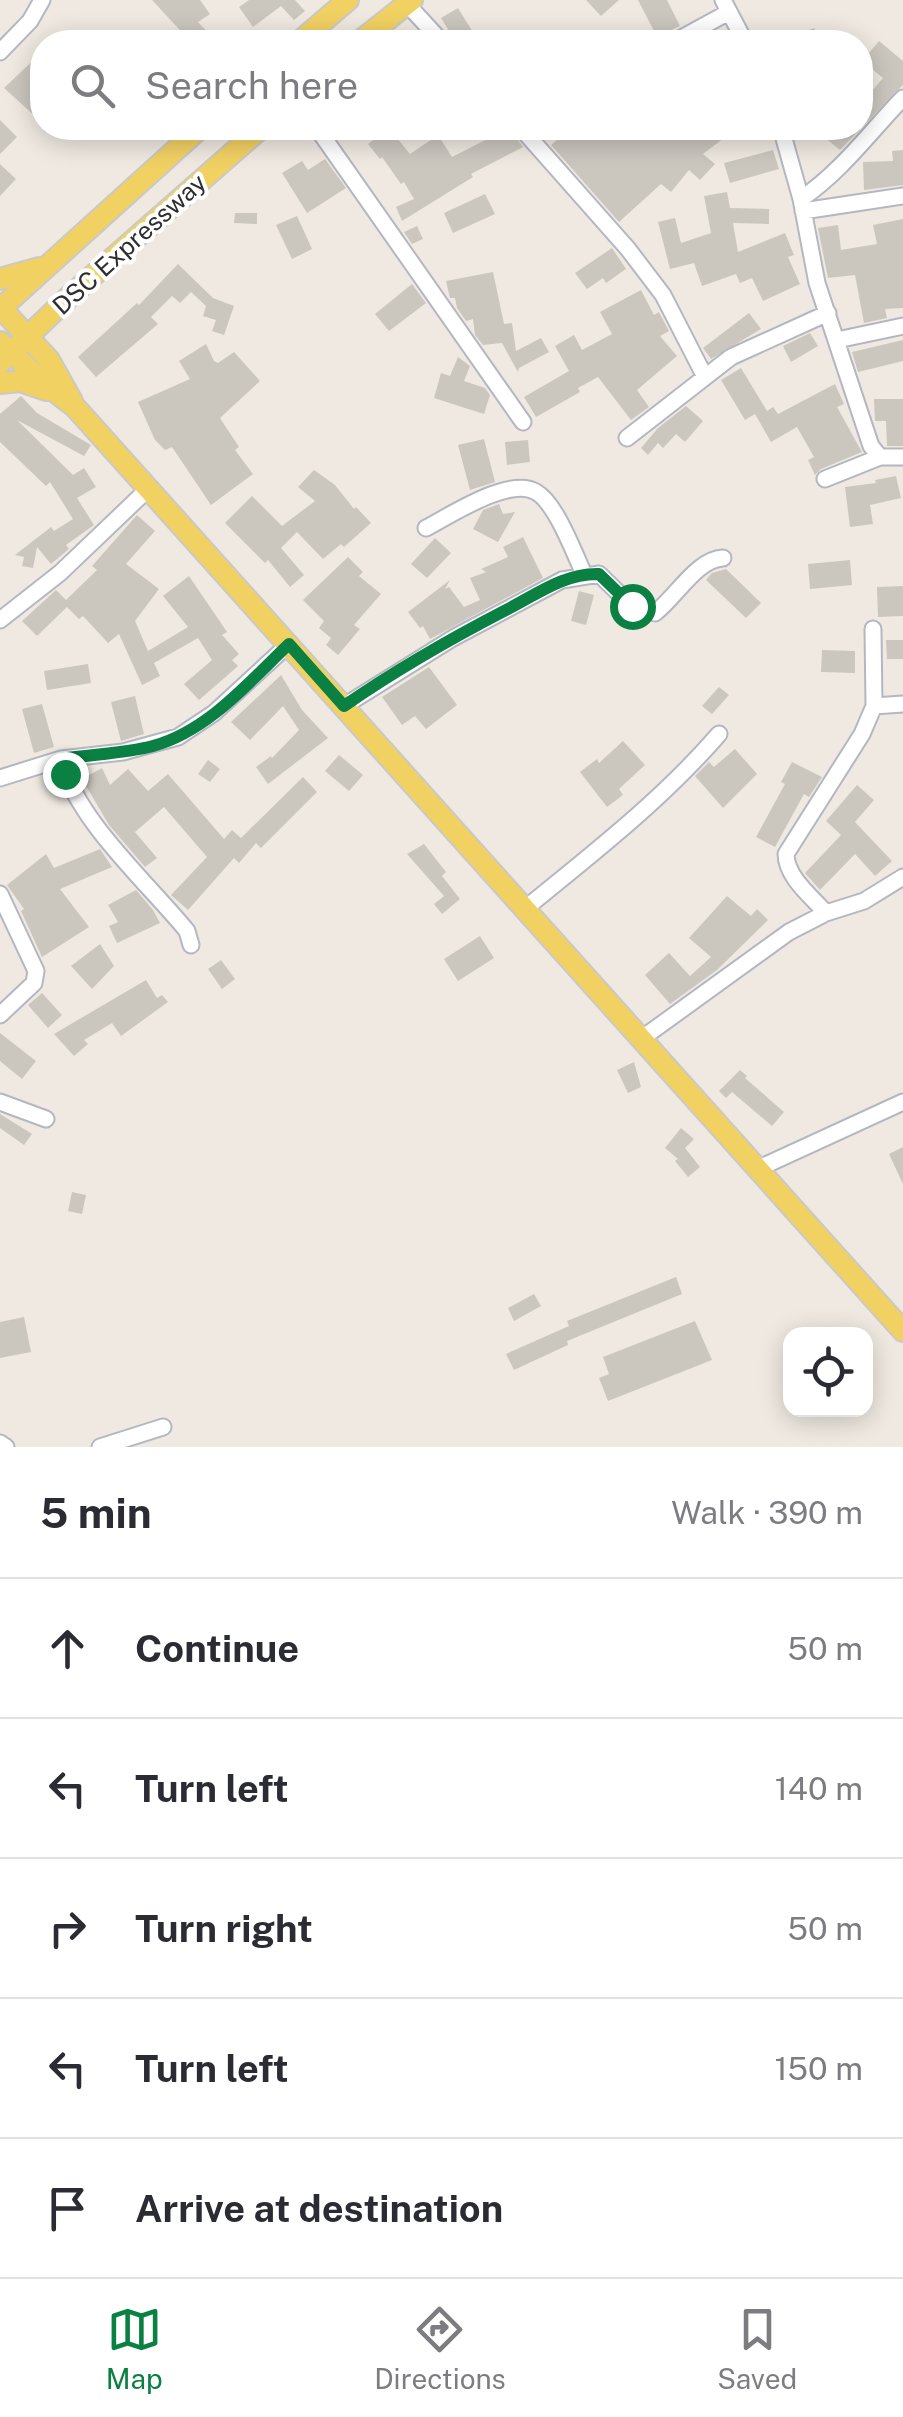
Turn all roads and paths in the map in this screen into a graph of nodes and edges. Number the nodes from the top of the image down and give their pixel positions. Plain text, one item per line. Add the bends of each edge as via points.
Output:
1 (42, 0) edge
2 (348, 0) edge
3 (410, 2) edge
4 (726, 6) edge
5 (313, 30) edge
6 (374, 30) edge
7 (432, 30) edge
8 (691, 30) edge
9 (739, 30) edge
10 (0, 52) edge
11 (903, 98) edge
12 (873, 131) edge
13 (187, 140) edge
14 (247, 140) edge
15 (325, 140) edge
16 (532, 140) edge
17 (783, 140) edge
18 (865, 140) edge
19 (903, 196) edge
20 (802, 205) junction
21 (50, 263) junction
22 (0, 279) edge
23 (0, 308) edge
24 (828, 313) junction
25 (903, 326) edge
26 (28, 336) junction
27 (837, 340) junction
28 (3, 352) edge
29 (704, 375) junction
30 (0, 383) edge
31 (66, 401) junction
32 (523, 422) dead end
33 (627, 438) dead end
34 (880, 457) junction
35 (903, 457) edge
36 (825, 479) dead end
37 (148, 489) junction
38 (426, 528) dead end
39 (723, 558) dead end
40 (584, 574) junction
41 (0, 620) edge
42 (873, 629) dead end
43 (289, 644) junction
44 (903, 704) edge
45 (344, 706) junction
46 (874, 706) junction
47 (719, 734) dead end
48 (61, 759) junction
49 (0, 778) edge
50 (903, 877) edge
51 (0, 894) edge
52 (526, 908) junction
53 (826, 914) junction
54 (190, 945) dead end
55 (0, 1016) edge
56 (641, 1039) junction
57 (0, 1102) edge
58 (903, 1102) edge
59 (46, 1119) dead end
60 (757, 1169) junction
61 (903, 1332) edge
62 (163, 1428) dead end
63 (0, 1443) edge
64 (6, 1447) edge
65 (100, 1447) edge

1 - 10 street
2 - 5 main road
3 - 6 main road
3 - 7 street
4 - 8 street
4 - 9 street
11 - 12 street
13 - 21 main road, DSC Expressway
14 - 26 main road, DSC Expressway
15 - 32 street
16 - 29 street via 663,295
17 - 20 street
18 - 20 street
19 - 20 street
20 - 24 street
21 - 22 main road
21 - 23 main road, DSC Expressway
23 - 26 main road
24 - 27 street
24 - 29 street
25 - 27 street
26 - 28 main road, DSC Expressway
26 - 31 main road via 49,360
27 - 34 street
28 - 31 main road
29 - 33 street
30 - 31 main road via 20,381
31 - 37 main road
34 - 35 street
34 - 36 street
37 - 41 street
37 - 43 main road
38 - 40 street via 501,490 537,492
39 - 40 street via 700,566 655,613 632,606 599,574
40 - 45 street via 452,638
42 - 46 street
43 - 45 main road
43 - 48 street via 178,737
44 - 46 street
45 - 52 main road
46 - 53 street via 786,854 794,877
47 - 52 street via 630,822
48 - 49 street
48 - 54 street via 87,810 187,931
50 - 53 street
51 - 55 street via 36,971 34,983
52 - 56 main road
53 - 56 street via 744,962
56 - 60 main road
57 - 59 street
58 - 60 street
60 - 61 main road
62 - 65 street
63 - 64 street

